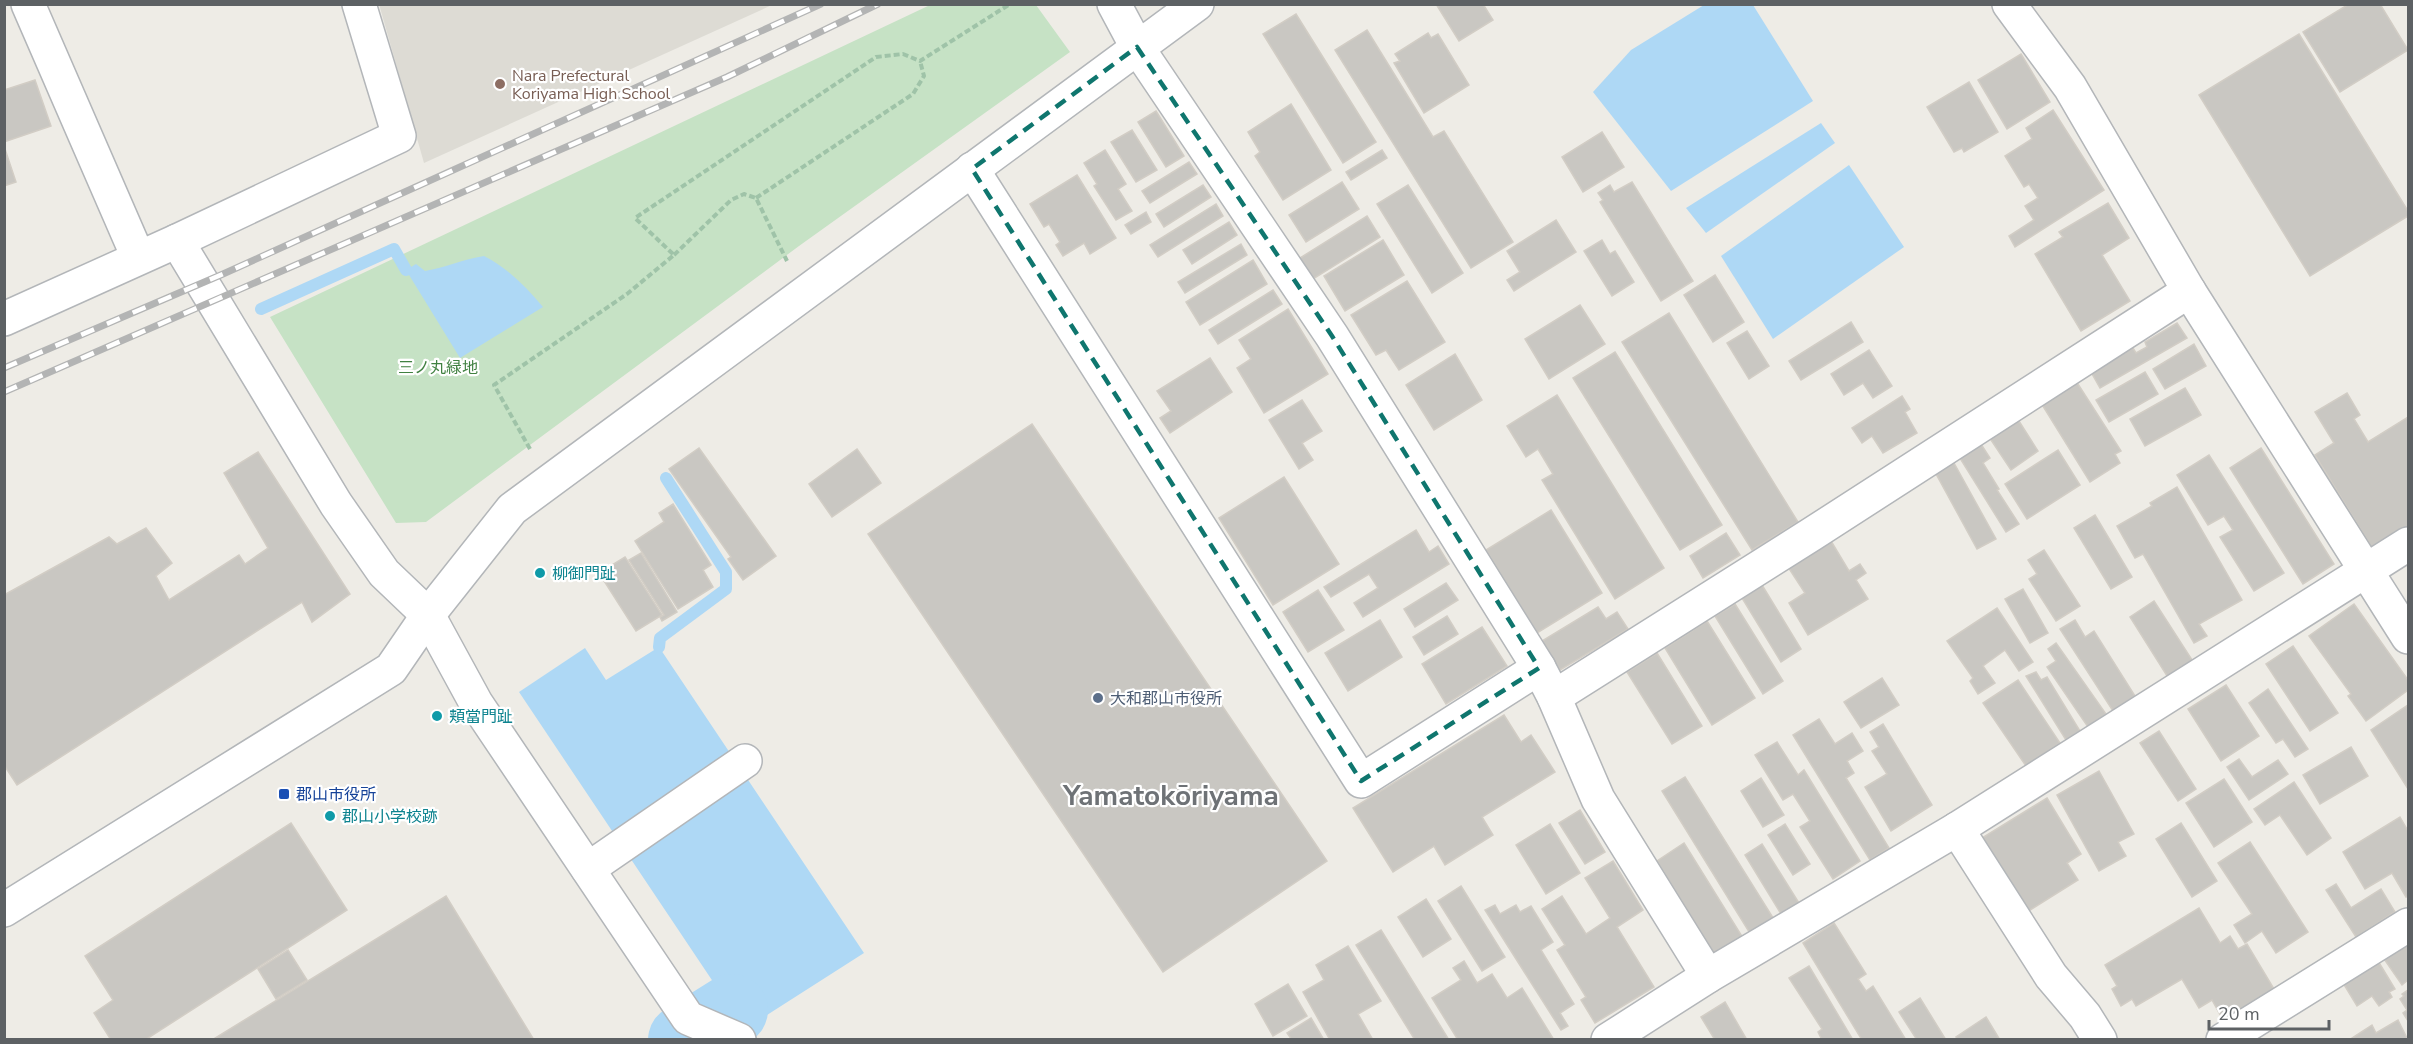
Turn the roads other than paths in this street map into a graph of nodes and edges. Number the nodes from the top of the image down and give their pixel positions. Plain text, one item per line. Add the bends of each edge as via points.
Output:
1 (28, 4) edge
2 (359, 4) edge
3 (1113, 4) edge
4 (1197, 4) edge
5 (2009, 4) edge
6 (1137, 47) junction
7 (972, 169) junction
8 (177, 241) junction
9 (138, 257) junction
10 (2189, 291) junction
11 (4, 319) edge
12 (2409, 544) edge
13 (2367, 572) junction
14 (428, 615) junction
15 (2409, 637) edge
16 (1539, 668) junction
17 (1554, 697) junction
18 (745, 761) dead end
19 (1957, 829) junction
20 (588, 869) junction
21 (6, 907) edge
22 (2409, 925) edge
23 (1708, 976) junction
24 (739, 1039) edge
25 (1608, 1040) edge
26 (2100, 1040) edge
27 (2223, 1040) edge

1 - 9 street
2 - 8 street via 399,136
3 - 6 street
4 - 6 street
5 - 10 street via 2070,87
6 - 7 street
6 - 16 street via 1332,336
7 - 14 street via 512,509
7 - 16 street via 1361,781
8 - 9 street
8 - 14 street via 336,504 384,573
9 - 11 street
10 - 13 street
10 - 17 street
12 - 13 street
13 - 15 street
13 - 19 street
14 - 20 street via 476,704
14 - 21 street via 391,669
16 - 17 street
17 - 23 street via 1598,799
18 - 20 street
19 - 23 street
19 - 26 street via 2051,976
20 - 24 street via 688,1018
22 - 27 street
23 - 25 street

